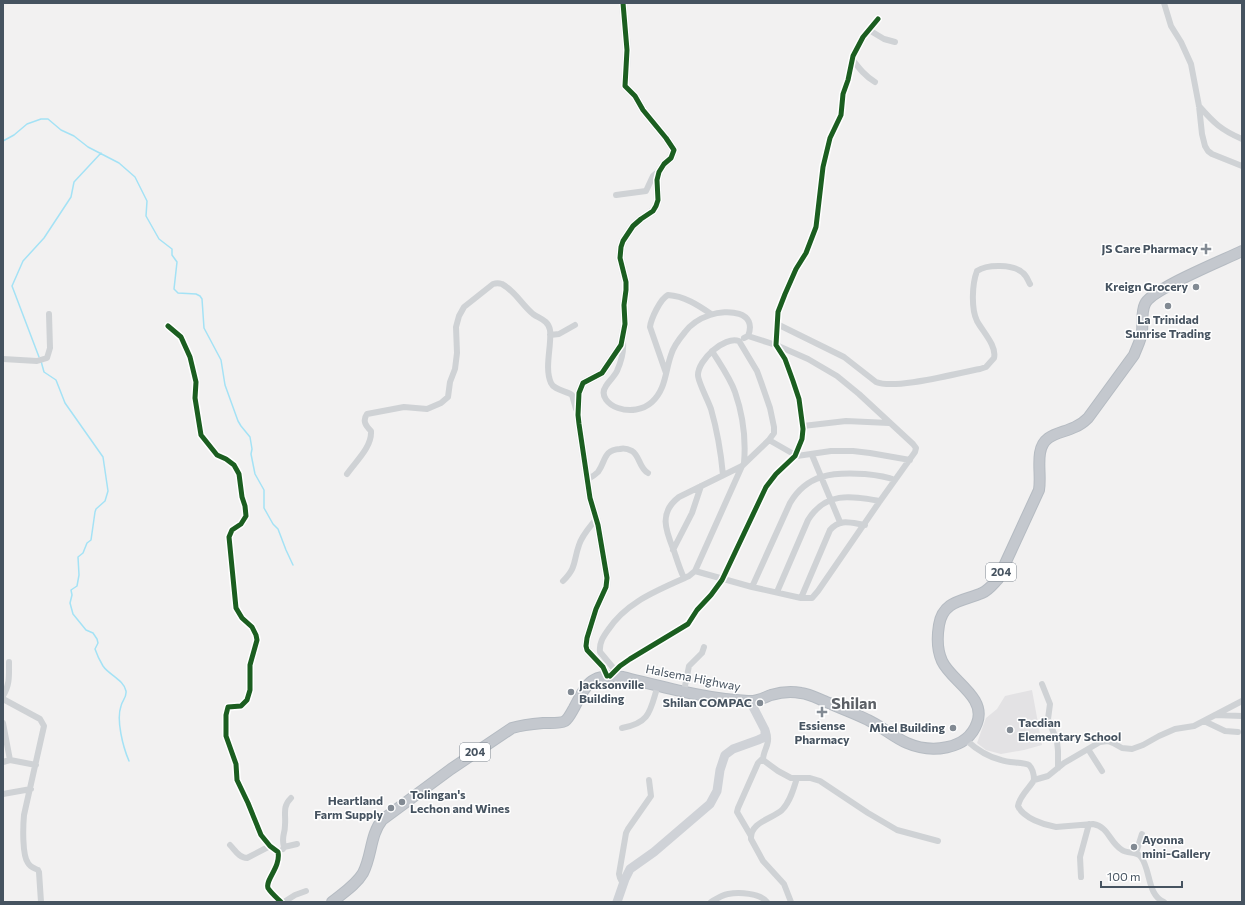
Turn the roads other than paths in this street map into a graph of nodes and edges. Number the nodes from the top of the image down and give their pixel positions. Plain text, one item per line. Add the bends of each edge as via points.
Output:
1 (623, 3) edge
2 (1164, 3) edge
3 (878, 19) dead end
4 (869, 30) junction
5 (895, 42) dead end
6 (852, 59) junction
7 (875, 82) dead end
8 (1199, 106) junction
9 (1242, 139) edge
10 (1242, 166) edge
11 (660, 170) junction
12 (616, 195) dead end
13 (1242, 251) edge
14 (1030, 284) dead end
15 (49, 314) dead end
16 (711, 314) junction
17 (776, 324) junction
18 (576, 325) dead end
19 (168, 326) dead end
20 (550, 335) junction
21 (748, 336) junction
22 (623, 338) junction
23 (739, 341) junction
24 (776, 345) junction
25 (712, 351) junction
26 (3, 359) edge
27 (666, 373) junction
28 (578, 415) junction
29 (889, 423) junction
30 (803, 426) junction
31 (769, 440) junction
32 (812, 455) junction
33 (795, 456) junction
34 (910, 460) junction
35 (743, 465) junction
36 (648, 473) dead end
37 (347, 474) dead end
38 (723, 475) junction
39 (822, 477) junction
40 (588, 480) junction
41 (895, 480) junction
42 (701, 486) junction
43 (831, 499) junction
44 (880, 501) junction
45 (596, 519) junction
46 (840, 522) junction
47 (865, 525) junction
48 (673, 550) junction
49 (695, 571) junction
50 (684, 578) junction
51 (722, 580) junction
52 (563, 581) dead end
53 (752, 587) junction
54 (777, 592) junction
55 (801, 598) junction
56 (704, 647) dead end
57 (9, 662) dead end
58 (611, 674) junction
59 (1042, 684) dead end
60 (658, 685) junction
61 (684, 691) junction
62 (3, 698) edge
63 (1242, 701) edge
64 (750, 702) junction
65 (1213, 715) junction
66 (1242, 716) edge
67 (1204, 721) junction
68 (3, 722) edge
69 (622, 728) dead end
70 (765, 730) junction
71 (1238, 732) dead end
72 (966, 740) junction
73 (1088, 749) junction
74 (763, 758) junction
75 (10, 760) junction
76 (3, 762) edge
77 (36, 765) junction
78 (1058, 768) junction
79 (1102, 771) dead end
80 (797, 778) junction
81 (649, 780) dead end
82 (1034, 780) junction
83 (31, 789) junction
84 (3, 794) edge
85 (291, 798) dead end
86 (1089, 824) junction
87 (1142, 834) dead end
88 (751, 836) junction
89 (938, 841) dead end
90 (297, 844) dead end
91 (230, 845) dead end
92 (270, 846) junction
93 (284, 847) junction
94 (1136, 853) junction
95 (278, 854) junction
96 (1081, 878) dead end
97 (623, 884) junction
98 (306, 891) dead end
99 (41, 902) edge
100 (281, 902) edge
101 (284, 902) edge
102 (332, 902) edge
103 (617, 902) edge
104 (710, 902) edge
105 (767, 902) edge
106 (791, 902) edge
107 (1164, 902) edge

1 - 11 street via 627,50 625,86 674,149 673,155
2 - 8 street via 1171,26 1191,64
3 - 4 street
4 - 5 street
4 - 6 street
6 - 7 street via 868,78
6 - 17 street via 843,94 841,115 830,138 822,167 816,227 785,294
8 - 9 street via 1218,127
8 - 10 street via 1202,134 1208,151
11 - 12 street via 653,176 646,191
11 - 22 street via 656,206 632,226 621,247 620,258 626,286
13 - 72 highway, 204 via 1165,287 1149,298 1144,307 1138,345 1088,418 1082,424 1054,434 1044,442 1040,453 1039,490 998,579 982,593 954,603 944,612 938,639 940,655 946,667 974,699 978,711 978,722
14 - 17 street via 1023,272 1015,269 988,266 977,271 973,297 974,313 994,350 992,362 980,369 918,381 889,385 876,382 844,357
15 - 26 street via 50,348 47,358 37,361
16 - 21 street via 745,316 749,320
16 - 27 street via 686,330 671,354
16 - 27 street via 681,297 668,295 663,299 651,322 650,330
17 - 24 street
18 - 20 street via 559,334
19 - 92 street via 181,337 190,357 196,382 195,398 201,435 217,455 234,465 239,474 246,516 241,524 232,530 229,537 234,595 238,612 252,627 257,640 250,665 249,696 245,704 228,707 226,736 236,764 237,780 261,835
20 - 28 street via 548,368 551,384 572,395
20 - 37 street via 545,320 534,315 502,284 491,284 464,307 459,316 456,327 455,369 448,397 427,409 404,407 367,414 365,423 371,431 370,440
21 - 23 street
21 - 24 street
22 - 27 street via 623,352 618,369 604,389 607,402 626,410 645,407 659,395
22 - 28 street via 602,373 583,383 579,393
23 - 25 street via 728,341
23 - 31 street via 757,371 769,404 774,429
24 - 29 street via 808,359 840,378
24 - 30 street via 793,380
25 - 35 street via 734,391 741,413 745,449
25 - 38 street via 701,364 698,375 715,421
28 - 40 street
29 - 30 street via 846,420
29 - 34 street via 916,448
30 - 33 street via 802,439
31 - 33 street
31 - 35 street
32 - 33 street
32 - 34 street via 831,451 853,451
32 - 39 street
33 - 51 street via 766,487
34 - 41 street
35 - 38 street
35 - 49 street
36 - 40 street via 630,450 615,449 606,454 598,472
38 - 42 street
39 - 41 street via 851,473
39 - 43 street
39 - 53 street via 795,495
40 - 45 street
41 - 44 street
42 - 48 street via 692,513
42 - 48 street via 671,504 665,521
43 - 44 street via 851,497
43 - 46 street
43 - 54 street via 813,511
44 - 47 street
45 - 52 street via 579,544 573,570
45 - 58 street via 606,572 606,587 596,609 586,646
46 - 47 street
46 - 55 street via 830,530
47 - 55 street via 812,598
48 - 50 street
49 - 50 street
49 - 51 street
50 - 58 street via 632,604 609,627 601,642 600,652
51 - 53 street
51 - 58 street via 686,626 630,659
53 - 54 street
54 - 55 street
56 - 61 street via 702,653 689,666
57 - 62 street via 8,686
58 - 60 highway, Halsema Highway / 204
58 - 102 highway, Halsema Highway / 204 via 588,683 566,720 512,728 382,820 376,830 362,874 352,887
59 - 78 street via 1050,704 1048,719 1057,741
60 - 61 highway, Halsema Highway / 204
60 - 69 street via 647,716 640,723
61 - 64 highway, Halsema Highway / 204
62 - 77 street via 43,722 44,730
63 - 65 street
64 - 70 main road
64 - 72 highway, Halsema Highway / 204 via 784,692 800,692 868,719 905,743 916,747 939,748
65 - 66 street
65 - 67 street
67 - 71 street via 1225,731
67 - 73 street via 1194,726 1175,729 1132,749 1104,741
68 - 75 street
70 - 74 street via 768,740
70 - 97 main road via 763,738 733,748 725,755 717,791 710,804 654,852 634,865 627,873
72 - 82 street via 991,757 1027,764 1032,769
73 - 78 street
73 - 79 street
74 - 80 street via 764,762 778,772
74 - 88 street via 758,763 738,808
75 - 76 street
75 - 77 street
77 - 83 street
78 - 82 street via 1046,778
80 - 88 street via 785,806 763,820
80 - 89 street via 814,778 897,830
81 - 97 street via 651,796 626,834 619,874
82 - 86 street via 1020,796 1018,806 1024,813 1040,823 1051,826
83 - 84 street
83 - 99 street via 23,821 24,844 28,863 39,872
85 - 93 street via 285,807 282,837
86 - 94 street via 1102,827 1122,850
86 - 96 street via 1080,857
87 - 94 street
88 - 106 street via 763,861 784,884
90 - 93 street
91 - 92 street via 244,858
92 - 95 street
93 - 95 street
94 - 107 street via 1140,855 1149,872 1150,883 1155,893
95 - 100 street via 277,865 267,885
97 - 103 main road
98 - 101 street
104 - 105 street via 728,894 747,894 756,895

